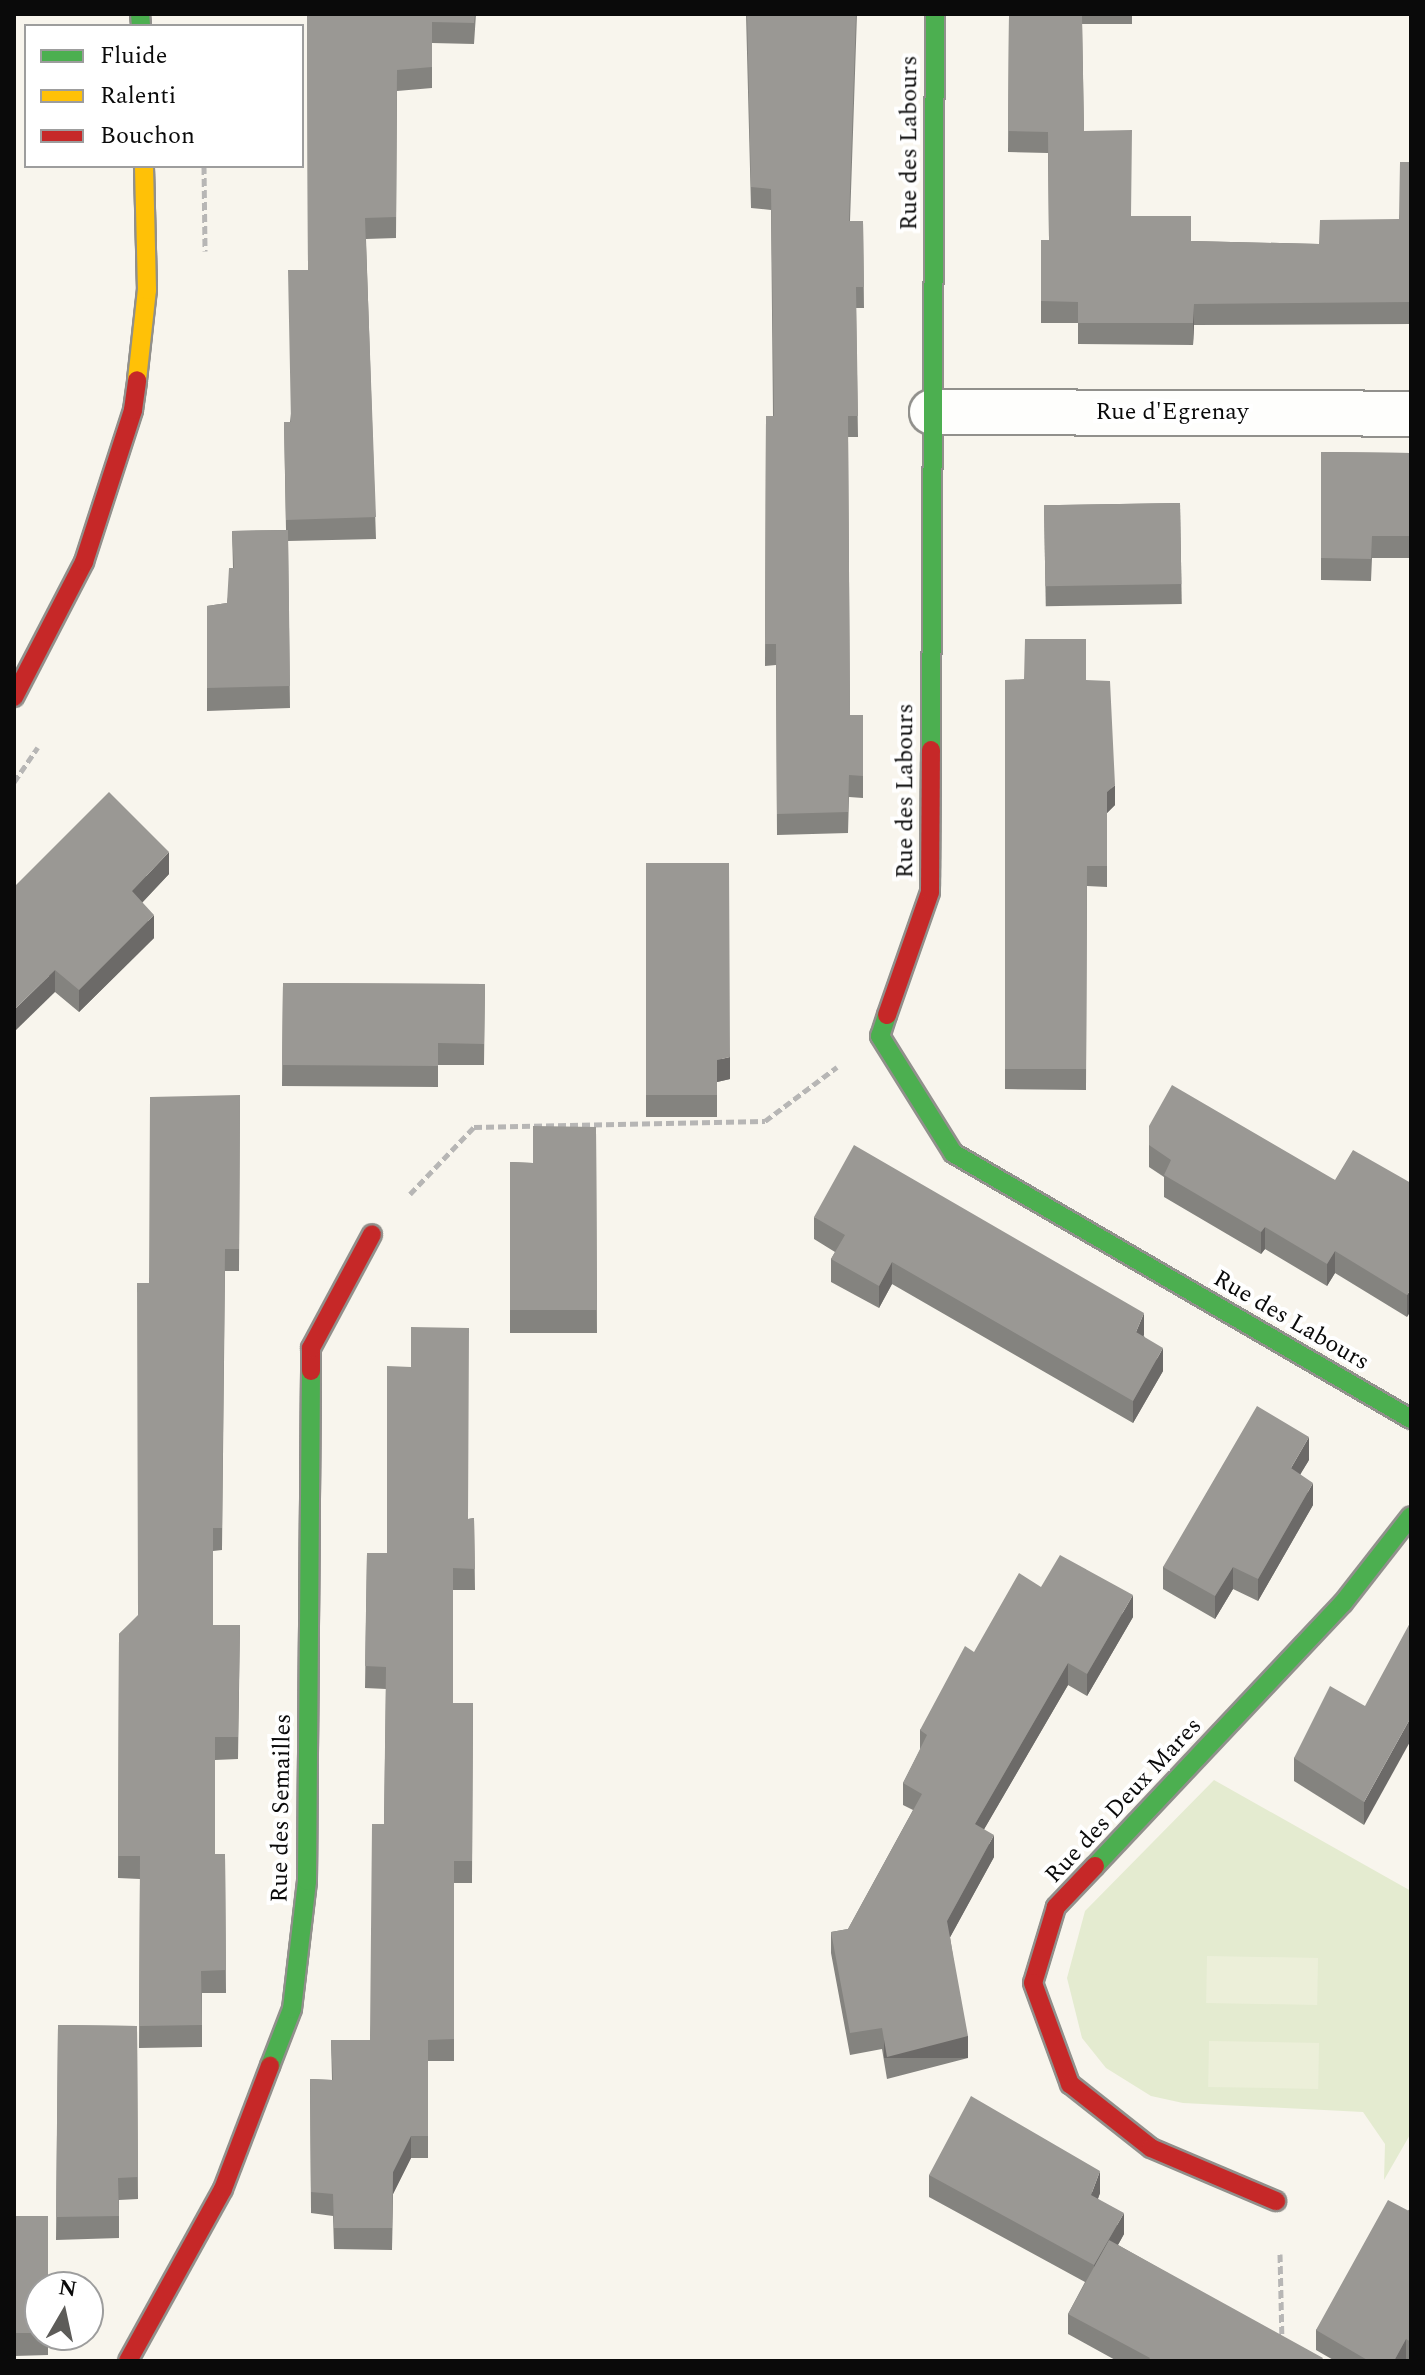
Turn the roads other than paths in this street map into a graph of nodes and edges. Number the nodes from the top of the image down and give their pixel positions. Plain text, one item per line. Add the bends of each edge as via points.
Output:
1 (935, 14) edge
2 (144, 168) edge
3 (932, 412) junction
4 (1411, 414) edge
5 (14, 697) edge
6 (372, 1234) road end
7 (1411, 1419) edge
8 (1411, 1516) edge
9 (1276, 2201) road end
10 (128, 2361) edge

1 - 3 street, Rue des Labours
2 - 5 street via 147,290 133,410 84,562
3 - 4 street, Rue d'Egrenay
3 - 7 street, Rue des Labours via 930,892 880,1036 953,1153
6 - 10 street, Rue des Semailles via 311,1348 307,1881 292,2009 223,2189
8 - 9 street, Rue des Deux Mares via 1343,1603 1056,1907 1033,1983 1070,2084 1151,2148

